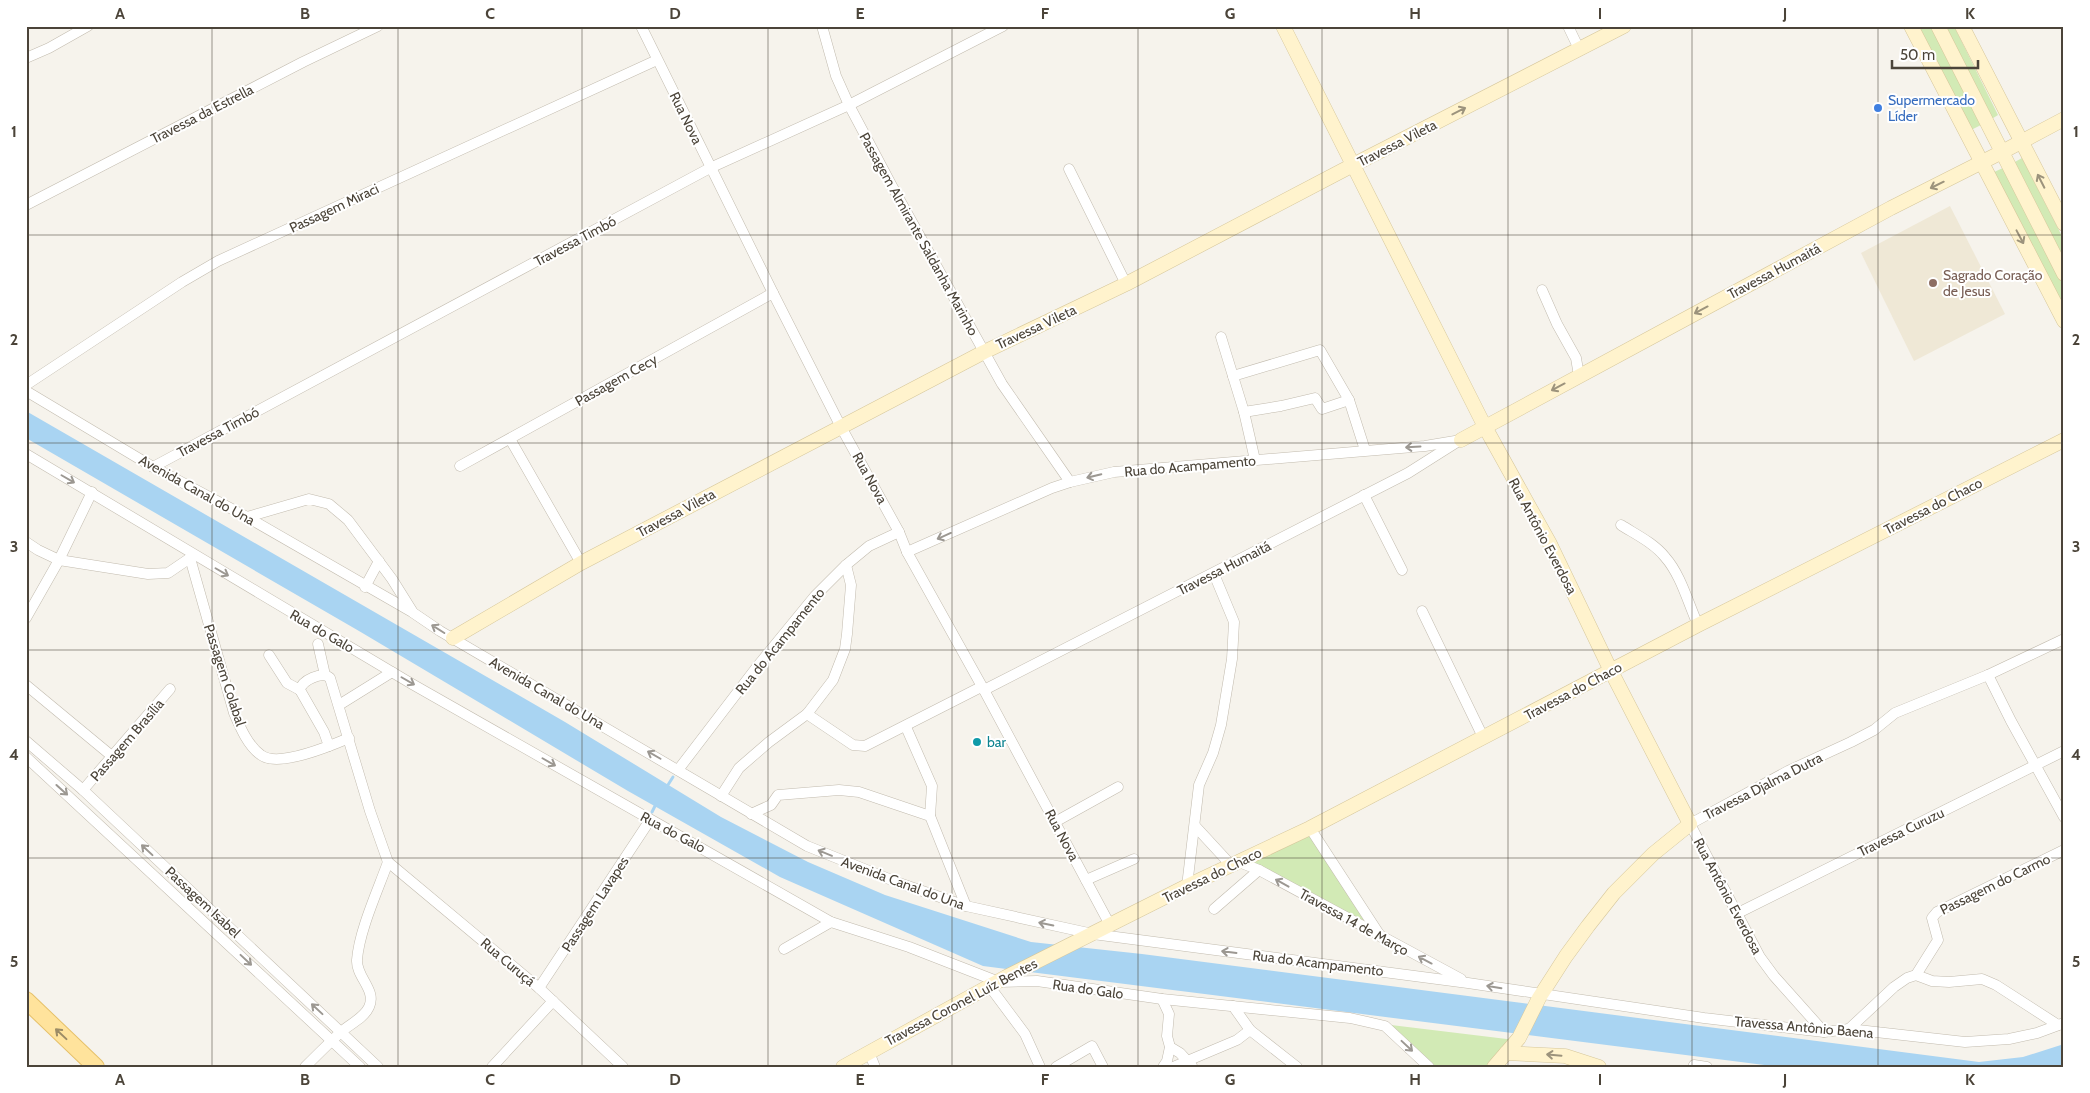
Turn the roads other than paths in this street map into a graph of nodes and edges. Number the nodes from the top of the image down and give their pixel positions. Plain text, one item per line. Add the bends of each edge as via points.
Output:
1 (88, 26) edge
2 (378, 26) edge
3 (640, 26) edge
4 (822, 26) edge
5 (1003, 26) edge
6 (1283, 26) edge
7 (1568, 26) edge
8 (1624, 26) edge
9 (1911, 26) edge
10 (1938, 26) edge
11 (1962, 26) edge
12 (1579, 50) junction
13 (26, 58) edge
14 (657, 60) junction
15 (848, 104) junction
16 (2064, 119) edge
17 (2021, 141) junction
18 (2002, 152) junction
19 (1981, 163) junction
20 (1353, 165) junction
21 (710, 168) junction
22 (1069, 169) dead end
23 (26, 205) edge
24 (2064, 224) edge
25 (2064, 274) edge
26 (1126, 284) junction
27 (1542, 290) dead end
28 (773, 293) junction
29 (2064, 321) edge
30 (1221, 337) dead end
31 (984, 352) junction
32 (1233, 376) junction
33 (1580, 376) junction
34 (26, 385) edge
35 (26, 391) edge
36 (1350, 400) junction
37 (1244, 412) junction
38 (841, 426) junction
39 (1485, 427) junction
40 (510, 438) junction
41 (1461, 440) junction
42 (2064, 440) edge
43 (1365, 450) junction
44 (26, 454) edge
45 (1255, 460) junction
46 (460, 466) dead end
47 (154, 467) junction
48 (1070, 482) junction
49 (92, 492) junction
50 (1364, 495) junction
51 (247, 517) junction
52 (1621, 525) dead end
53 (900, 532) junction
54 (26, 542) edge
55 (906, 552) junction
56 (192, 557) junction
57 (59, 560) junction
58 (379, 561) junction
59 (581, 563) junction
60 (846, 565) junction
61 (1402, 570) dead end
62 (1214, 574) junction
63 (365, 587) junction
64 (1422, 611) dead end
65 (412, 612) junction
66 (26, 618) edge
67 (1698, 624) junction
68 (454, 638) junction
69 (2064, 639) edge
70 (318, 644) dead end
71 (269, 656) dead end
72 (1611, 671) junction
73 (392, 672) junction
74 (325, 675) junction
75 (1988, 675) junction
76 (26, 684) edge
77 (983, 688) junction
78 (170, 689) dead end
79 (300, 690) junction
80 (339, 705) junction
81 (807, 714) junction
82 (906, 727) junction
83 (1484, 737) junction
84 (349, 738) junction
85 (26, 741) edge
86 (330, 746) junction
87 (2064, 751) edge
88 (26, 757) edge
89 (113, 757) junction
90 (2036, 765) junction
91 (678, 770) junction
92 (1118, 788) dead end
93 (83, 790) junction
94 (722, 796) junction
95 (752, 814) junction
96 (930, 816) junction
97 (2064, 817) edge
98 (650, 820) junction
99 (1055, 822) junction
100 (1690, 824) junction
101 (1195, 826) junction
102 (1310, 828) junction
103 (2064, 850) edge
104 (1134, 859) dead end
105 (388, 862) junction
106 (1235, 863) junction
107 (1259, 870) junction
108 (1086, 880) junction
109 (1187, 886) junction
110 (966, 906) junction
111 (1214, 909) dead end
112 (1738, 913) junction
113 (831, 922) junction
114 (1110, 925) junction
115 (1087, 936) junction
116 (1382, 938) junction
117 (784, 949) dead end
118 (1916, 975) junction
119 (998, 982) junction
120 (1468, 983) junction
121 (539, 988) junction
122 (1541, 997) junction
123 (1162, 999) junction
124 (26, 1000) edge
125 (553, 1001) junction
126 (1233, 1006) junction
127 (2061, 1024) edge
128 (1849, 1029) junction
129 (1250, 1030) junction
130 (342, 1032) junction
131 (1824, 1032) junction
132 (333, 1040) junction
133 (1170, 1047) junction
134 (869, 1052) junction
135 (1506, 1053) junction
136 (88, 1064) edge
137 (1191, 1064) edge
138 (305, 1067) edge
139 (360, 1067) edge
140 (378, 1067) edge
141 (492, 1067) edge
142 (623, 1067) edge
143 (843, 1067) edge
144 (875, 1067) edge
145 (1040, 1067) edge
146 (1056, 1067) edge
147 (1103, 1067) edge
148 (1163, 1067) edge
149 (1173, 1067) edge
150 (1297, 1067) edge
151 (1429, 1067) edge
152 (1494, 1067) edge
153 (1599, 1067) edge
154 (1693, 1067) edge
155 (1706, 1067) edge

1 - 13 street
2 - 23 street, Travessa da Estrella
3 - 14 street, Rua Nova
4 - 15 street, Passagem Almirante Saldanha Marinho via 836,76
5 - 15 street, Travessa Timbó
6 - 20 street, Rua Antônio Everdosa
7 - 12 street
8 - 12 street, Travessa Vileta
9 - 19 street
10 - 18 street
11 - 17 street
20 -> 12 street, Travessa Vileta
14 - 21 street, Rua Nova
14 - 34 street, Passagem Miraci via 218,261
15 - 21 street, Travessa Timbó
15 - 31 street, Passagem Almirante Saldanha Marinho
16 - 17 street, Travessa Humaitá
17 - 18 street, Travessa Humaitá
24 -> 17 street
18 - 19 street, Travessa Humaitá
18 - 25 street
19 -> 29 street
19 -> 33 street, Travessa Humaitá
20 - 26 street, Travessa Vileta
20 - 39 street, Rua Antônio Everdosa
21 - 28 street, Rua Nova
21 - 47 street, Travessa Timbó
22 - 26 street
26 - 31 street, Travessa Vileta
27 - 33 street via 1576,358
28 - 38 street, Rua Nova
28 - 40 street, Passagem Cecy
30 - 32 street
31 - 38 street, Travessa Vileta
31 - 48 street, Passagem Almirante Saldanha Marinho via 1002,384
32 - 36 street via 1320,350
32 - 37 street
33 -> 39 street, Travessa Humaitá
35 - 47 street, Avenida Canal do Una
36 - 37 street via 1322,408 1315,398
36 - 43 street
37 - 45 street
38 - 53 street, Rua Nova
38 - 59 street, Travessa Vileta
39 - 41 street, Rua do Acampamento
39 - 72 street, Rua Antônio Everdosa via 1550,544
40 - 46 street, Passagem Cecy
40 - 59 street
41 -> 43 street, Rua do Acampamento
41 - 50 street, Travessa Humaitá via 1408,473
42 - 67 street, Travessa do Chaco
43 - 45 street, Rua do Acampamento
44 -> 49 street, Rua do Galo
45 -> 48 street, Rua do Acampamento via 1114,472
47 - 51 street, Avenida Canal do Una
48 -> 55 street, Rua do Acampamento
49 - 56 street, Rua do Galo
49 - 57 street
50 - 61 street
50 - 62 street, Travessa Humaitá
51 - 58 street via 299,500 318,500 338,510
51 - 63 street, Avenida Canal do Una
52 - 67 street via 1665,556
53 - 55 street, Rua Nova
53 - 60 street, Rua do Acampamento via 869,546
54 - 57 street
55 - 77 street, Rua Nova
56 - 57 street via 162,575
56 -> 73 street, Rua do Galo
56 - 86 street, Passagem Colabal via 234,714 256,751 268,759 278,760
57 - 66 street
58 - 63 street
58 - 65 street
59 - 68 street, Travessa Vileta
60 - 81 street via 851,585 845,649 830,686
60 - 91 street, Rua do Acampamento via 787,629
62 - 77 street, Travessa Humaitá
62 - 101 street via 1234,622 1232,659 1221,725 1199,785
63 - 65 street, Avenida Canal do Una
64 - 83 street
68 -> 65 street, Avenida Canal do Una
67 - 72 street, Travessa do Chaco
91 -> 68 street, Avenida Canal do Una
69 - 75 street, Travessa Djalma Dutra
70 - 74 street
71 - 79 street via 287,683
72 - 83 street, Travessa do Chaco
72 - 100 street, Rua Antônio Everdosa
73 - 80 street
73 -> 98 street, Rua do Galo
74 - 79 street via 304,683
74 - 80 street via 330,678
75 - 90 street
75 - 100 street, Travessa Djalma Dutra via 1895,712 1874,730 1788,771
76 - 89 street
77 - 82 street, Travessa Humaitá
77 - 99 street, Rua Nova
78 - 89 street, Passagem Brasília
79 - 86 street
80 - 84 street
81 - 82 street, Travessa Humaitá via 858,746 869,745
81 - 94 street via 738,768
82 - 96 street via 932,786
83 - 102 street, Travessa do Chaco
84 - 86 street, Passagem Colabal
84 - 105 street
85 - 93 street, Passagem Isabel
87 - 90 street, Travessa Curuzu
88 -> 132 street, Passagem Isabel
89 - 93 street, Passagem Brasília
90 - 97 street
90 - 112 street, Travessa Curuzu
91 - 94 street, Avenida Canal do Una
92 - 99 street
130 -> 93 street, Passagem Isabel
94 - 95 street, Avenida Canal do Una
95 - 96 street via 771,805 778,795 839,790 859,792
110 -> 95 street, Avenida Canal do Una via 813,849
96 - 110 street
98 - 113 street, Rua do Galo
98 - 121 street, Passagem Lavapes
99 - 108 street, Rua Nova
100 - 112 street, Rua Antônio Everdosa
100 - 122 street, Travessa Djalma Dutra via 1653,854 1614,894 1566,956
101 - 106 street
101 - 109 street
102 - 106 street, Travessa do Chaco
102 - 116 street
103 - 118 street, Passagem do Carmo via 1937,912 1932,918 1938,940
104 - 108 street
105 - 121 street, Rua Curuçá
105 - 130 street via 357,957 358,969 372,999 366,1012
106 - 107 street, Travessa 14 de Março
106 - 109 street, Travessa do Chaco
107 - 111 street
116 -> 107 street, Travessa 14 de Março
108 - 114 street, Rua Nova
109 - 114 street, Travessa do Chaco
115 -> 110 street, Avenida Canal do Una
112 - 131 street, Rua Antônio Everdosa via 1760,957
113 - 117 street
113 - 119 street, Rua do Galo via 909,947
114 - 115 street, Travessa do Chaco
115 - 119 street, Travessa Coronel Luíz Bentes
120 -> 115 street, Rua do Acampamento
120 -> 116 street, Travessa 14 de Março
118 - 127 street via 1932,981 1982,979
118 - 128 street via 1894,987
119 - 123 street, Rua do Galo via 1037,981
119 - 134 street, Travessa Coronel Luíz Bentes
119 - 145 street
122 -> 120 street, Rua do Acampamento
121 - 125 street, Rua Curuçá
122 - 131 street, Travessa Antônio Baena
122 - 135 street, Travessa Djalma Dutra via 1519,1038
123 - 126 street, Rua do Galo
123 - 133 street via 1169,1014 1167,1036
136 -> 124 main road
125 - 141 street
125 - 142 street, Rua Curuçá
126 - 129 street
126 -> 151 street, Rua do Galo via 1350,1018 1385,1026
127 - 128 street, Travessa Antônio Baena via 2009,1039 1965,1042
128 - 131 street, Travessa Antônio Baena
129 - 137 street
129 - 150 street
130 - 132 street
130 - 140 street, Passagem Isabel
132 - 138 street
132 - 139 street, Passagem Isabel
133 - 137 street
133 - 148 street
134 - 143 street, Travessa Coronel Luíz Bentes
134 - 144 street
135 - 152 street, Travessa Djalma Dutra
153 -> 135 street via 1566,1056
137 - 149 street
146 - 147 street via 1092,1046
154 - 155 street

